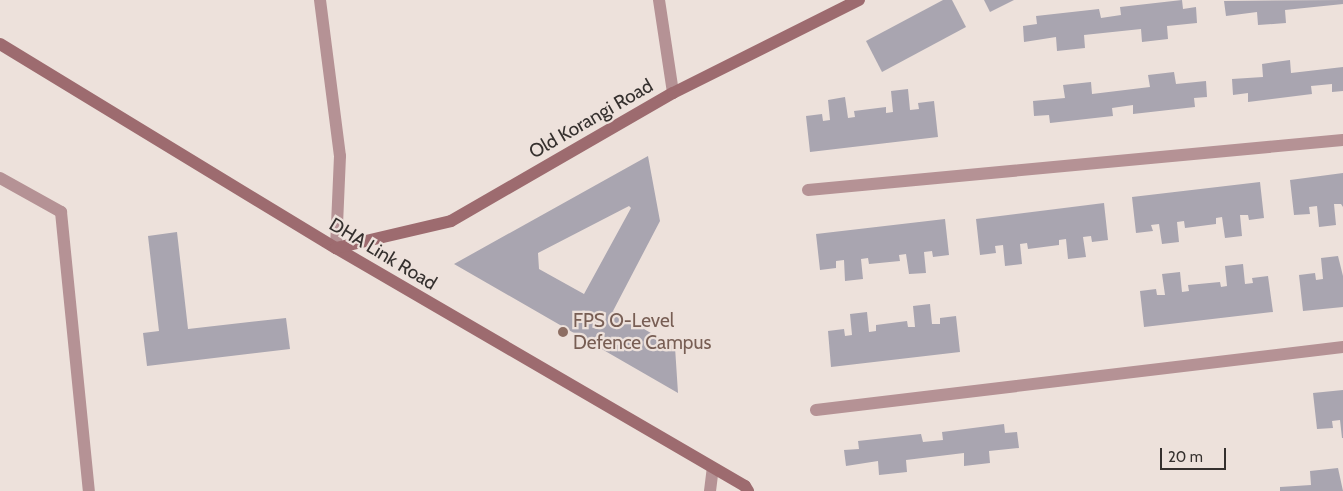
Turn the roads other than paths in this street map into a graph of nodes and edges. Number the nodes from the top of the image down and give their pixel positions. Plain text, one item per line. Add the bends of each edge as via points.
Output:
1 (320, 0) edge
2 (659, 0) edge
3 (859, 0) edge
4 (0, 44) edge
5 (673, 93) junction
6 (1343, 140) edge
7 (0, 178) edge
8 (808, 190) dead end
9 (336, 248) junction
10 (1343, 346) edge
11 (816, 410) dead end
12 (713, 468) junction
13 (90, 491) edge
14 (710, 491) edge
15 (748, 491) edge

1 - 9 street via 340,156
2 - 5 street
3 - 5 street, Old Korangi Road
4 - 9 street, DHA Link Road
5 - 9 street, Old Korangi Road via 451,221
6 - 8 street
7 - 13 street via 61,212
9 - 12 street, DHA Link Road
10 - 11 street
12 - 14 street
12 - 15 street, DHA Link Road via 745,486

